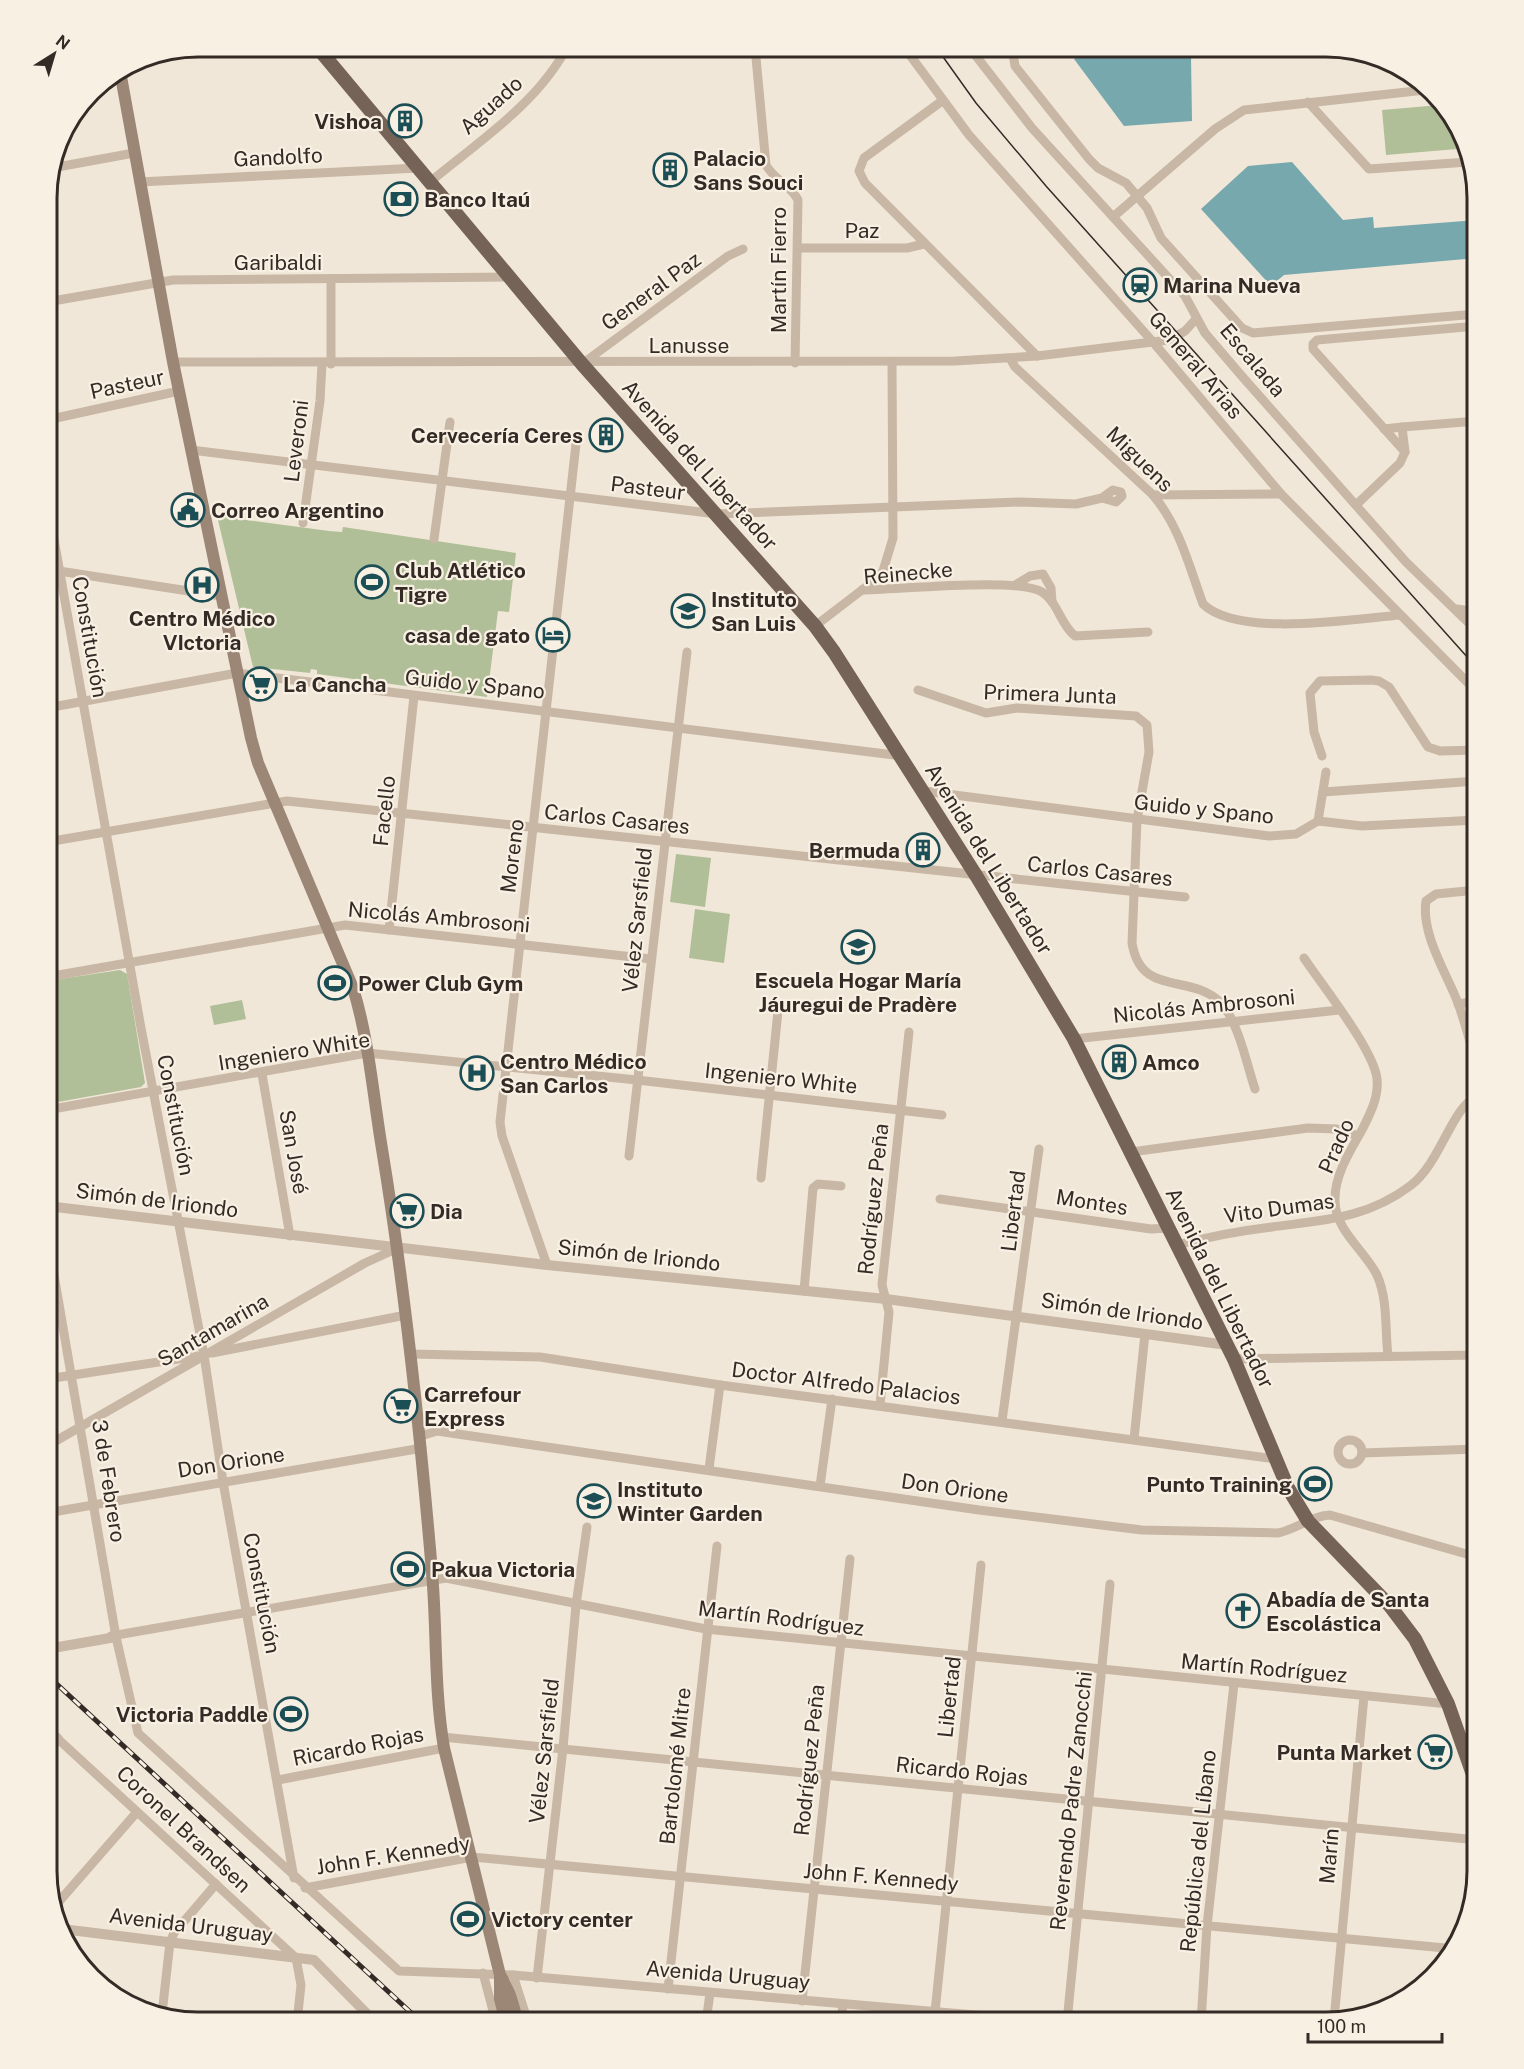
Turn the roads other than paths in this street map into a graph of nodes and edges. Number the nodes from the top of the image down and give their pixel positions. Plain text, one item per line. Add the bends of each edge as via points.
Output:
1 (326, 57) edge
2 (561, 57) edge
3 (756, 57) edge
4 (911, 57) edge
5 (977, 57) edge
6 (1012, 57) edge
7 (122, 80) edge
8 (1417, 91) edge
9 (942, 101) junction
10 (1308, 102) junction
11 (134, 153) junction
12 (1462, 162) edge
13 (61, 166) edge
14 (418, 168) junction
15 (139, 182) junction
16 (430, 182) junction
17 (1137, 196) junction
18 (1113, 217) junction
19 (924, 244) junction
20 (799, 248) junction
21 (743, 249) dead end
22 (511, 277) junction
23 (331, 281) junction
24 (158, 283) junction
25 (57, 300) edge
26 (1467, 315) edge
27 (1196, 319) junction
28 (1467, 327) edge
29 (1153, 342) junction
30 (1036, 356) junction
31 (1010, 358) junction
32 (173, 362) junction
33 (795, 363) junction
34 (892, 363) junction
35 (327, 364) junction
36 (582, 364) junction
37 (179, 391) junction
38 (57, 418) edge
39 (450, 422) dead end
40 (1467, 422) edge
41 (1402, 428) junction
42 (1384, 429) junction
43 (576, 444) dead end
44 (191, 450) junction
45 (1405, 452) junction
46 (312, 465) junction
47 (442, 481) junction
48 (1281, 494) junction
49 (1153, 495) junction
50 (572, 498) junction
51 (1102, 498) dead end
52 (1356, 506) junction
53 (893, 507) junction
54 (717, 514) junction
55 (303, 523) dead end
56 (434, 538) dead end
57 (57, 559) edge
58 (59, 571) junction
59 (1015, 585) junction
60 (862, 590) junction
61 (221, 596) junction
62 (1052, 602) junction
63 (1458, 609) junction
64 (1467, 610) edge
65 (1400, 615) junction
66 (1467, 619) edge
67 (815, 626) junction
68 (1148, 632) dead end
69 (687, 652) dead end
70 (237, 673) junction
71 (1467, 681) edge
72 (918, 690) dead end
73 (414, 696) junction
74 (83, 702) junction
75 (57, 706) edge
76 (548, 710) junction
77 (678, 727) junction
78 (1467, 750) edge
79 (902, 756) junction
80 (1322, 756) dead end
81 (1326, 772) dead end
82 (1467, 782) edge
83 (924, 791) junction
84 (1323, 792) junction
85 (274, 801) junction
86 (403, 812) junction
87 (1137, 820) junction
88 (1467, 820) edge
89 (1318, 821) junction
90 (533, 828) junction
91 (105, 831) junction
92 (57, 840) edge
93 (664, 843) junction
94 (978, 877) junction
95 (1467, 891) edge
96 (1133, 893) junction
97 (1185, 897) dead end
98 (329, 927) junction
99 (389, 930) junction
100 (520, 942) junction
101 (1305, 958) dead end
102 (651, 959) junction
103 (129, 962) junction
104 (57, 974) edge
105 (1467, 1003) edge
106 (1458, 1004) junction
107 (1339, 1010) junction
108 (778, 1011) dead end
109 (1232, 1020) junction
110 (909, 1032) dead end
111 (1467, 1032) edge
112 (1074, 1039) junction
113 (367, 1053) junction
114 (506, 1067) junction
115 (262, 1074) junction
116 (637, 1080) junction
117 (1255, 1089) dead end
118 (153, 1092) junction
119 (769, 1095) junction
120 (1467, 1104) edge
121 (57, 1108) edge
122 (900, 1110) junction
123 (942, 1115) dead end
124 (1358, 1136) junction
125 (1039, 1149) dead end
126 (1131, 1152) junction
127 (629, 1156) dead end
128 (761, 1178) dead end
129 (841, 1186) dead end
130 (940, 1199) dead end
131 (57, 1207) edge
132 (1031, 1211) junction
133 (1338, 1220) junction
134 (180, 1222) junction
135 (1168, 1228) junction
136 (290, 1236) junction
137 (1177, 1245) junction
138 (398, 1248) junction
139 (547, 1265) junction
140 (57, 1291) edge
141 (804, 1291) junction
142 (886, 1299) junction
143 (406, 1316) junction
144 (1017, 1317) junction
145 (1145, 1334) junction
146 (1227, 1345) junction
147 (411, 1354) junction
148 (204, 1355) junction
149 (1467, 1355) edge
150 (1388, 1356) junction
151 (1234, 1359) junction
152 (73, 1374) junction
153 (57, 1377) edge
154 (720, 1385) junction
155 (832, 1399) junction
156 (880, 1405) junction
157 (1002, 1421) junction
158 (82, 1427) junction
159 (1134, 1439) junction
160 (57, 1441) edge
161 (422, 1442) junction
162 (1467, 1449) edge
163 (1362, 1453) dead end
164 (1276, 1459) junction
165 (709, 1469) junction
166 (223, 1482) junction
167 (820, 1486) junction
168 (94, 1504) junction
169 (57, 1512) edge
170 (1308, 1521) junction
171 (586, 1527) dead end
172 (717, 1546) dead end
173 (1467, 1554) edge
174 (849, 1559) dead end
175 (981, 1565) dead end
176 (433, 1579) junction
177 (1110, 1584) dead end
178 (576, 1605) junction
179 (248, 1611) junction
180 (706, 1629) junction
181 (116, 1637) junction
182 (57, 1642) edge
183 (839, 1643) junction
184 (57, 1649) edge
185 (971, 1657) junction
186 (1102, 1670) junction
187 (1233, 1684) junction
188 (1364, 1696) junction
189 (1448, 1704) junction
190 (58, 1739) edge
191 (443, 1742) junction
192 (563, 1748) junction
193 (1467, 1756) edge
194 (695, 1762) junction
195 (825, 1775) junction
196 (278, 1780) junction
197 (958, 1789) junction
198 (1089, 1802) junction
199 (137, 1812) junction
200 (1219, 1816) junction
201 (1350, 1829) junction
202 (1467, 1839) edge
203 (472, 1857) junction
204 (550, 1864) junction
205 (681, 1876) junction
206 (294, 1878) junction
207 (216, 1884) junction
208 (305, 1888) junction
209 (815, 1889) junction
210 (60, 1900) edge
211 (944, 1901) junction
212 (1077, 1914) junction
213 (1207, 1926) junction
214 (70, 1930) edge
215 (1340, 1938) junction
216 (170, 1942) junction
217 (1445, 1947) edge
218 (296, 1958) junction
219 (483, 1974) junction
220 (500, 1975) junction
221 (513, 1976) junction
222 (537, 1977) junction
223 (668, 1989) junction
224 (710, 1993) junction
225 (802, 2001) junction
226 (843, 2004) junction
227 (163, 2007) edge
228 (298, 2012) edge
229 (365, 2012) edge
230 (493, 2012) edge
231 (503, 2012) edge
232 (515, 2012) edge
233 (525, 2012) edge
234 (707, 2012) edge
235 (842, 2012) edge
236 (935, 2012) joint
237 (1068, 2012) edge
238 (1202, 2012) edge
239 (1335, 2012) edge

1 - 14 main road, Avenida del Libertador
2 - 16 street, Aguado via 523,103
3 - 20 street, Martín Fierro via 766,165 798,200
4 - 9 street, General Arias
5 - 18 street, Escalada via 1032,128
6 - 17 street via 1019,72 1089,159 1119,178
7 - 11 main road
8 - 10 street
9 - 19 street via 864,158 859,171 865,183
9 - 29 street, General Arias
10 - 12 street via 1369,169
10 - 17 street via 1244,110
11 - 13 street
11 - 15 main road
14 - 15 street, Gandolfo
14 - 16 main road, Avenida del Libertador
15 - 24 main road
16 - 22 main road, Avenida del Libertador
17 - 18 street
17 - 26 street via 1161,238 1235,321 1253,333
18 - 27 street, Escalada via 1185,296
19 - 20 street, Paz via 907,249
19 - 30 street
20 - 33 street, Martín Fierro
21 - 36 street, General Paz via 728,256
22 - 23 street, Garibaldi
22 - 36 main road, Avenida del Libertador
23 - 24 street, Garibaldi
23 - 35 street, Leveroni
24 - 25 street, Garibaldi
24 - 32 main road
27 - 29 street, Lanusse via 1181,334
27 - 52 street, Escalada
28 - 42 street via 1317,340 1313,349
29 - 30 street, Lanusse
29 - 48 street, General Arias
30 - 31 street, Lanusse
31 - 34 street, Lanusse
31 - 49 street, Miguens via 1015,367
32 - 35 street, Lanusse
32 - 37 main road
33 - 34 street, Lanusse
33 - 36 street, Lanusse
34 - 53 street
35 - 36 street, Lanusse
35 - 46 street, Leveroni
36 - 54 main road, Avenida del Libertador
37 - 38 street, Pasteur
37 - 44 main road
39 - 47 street
40 - 41 street
41 - 42 street
41 - 45 street
42 - 45 street
43 - 50 street, Moreno
44 - 46 street, Pasteur
44 - 61 main road
45 - 52 street via 1400,463
46 - 47 street, Pasteur
46 - 55 street, Leveroni
47 - 50 street, Pasteur
47 - 56 street
48 - 49 street
48 - 65 street, General Arias
49 - 65 street, Miguens via 1180,535 1203,604 1209,610 1237,621 1259,623
50 - 54 street, Pasteur
50 - 76 street, Moreno
51 - 53 street, Pasteur via 1076,504
52 - 63 street, Escalada via 1406,562
53 - 54 street, Pasteur
53 - 60 street via 889,556 883,572
54 - 67 main road, Avenida del Libertador
57 - 58 street, Constitución
58 - 61 street
58 - 74 street, Constitución
59 - 60 street, Reinecke
59 - 62 street, Reinecke via 1043,592
59 - 62 street, Reinecke via 1043,574 1048,579
60 - 67 street, Reinecke
61 - 70 main road
62 - 68 street, Reinecke via 1066,629 1075,636
63 - 64 street
63 - 66 street, Escalada
65 - 71 street, General Arias
67 - 79 main road, Avenida del Libertador
69 - 77 street, Vélez Sarsfield
70 - 73 street, Guido y Spano
70 - 74 street, Guido y Spano
70 - 85 main road via 258,763
72 - 87 street, Primera Junta via 986,713 1017,708 1141,718 1147,724 1149,752
73 - 76 street, Guido y Spano
73 - 86 street, Facello
74 - 75 street, Guido y Spano
74 - 91 street, Constitución
76 - 77 street, Guido y Spano
76 - 90 street, Moreno
77 - 79 street, Guido y Spano
77 - 93 street, Vélez Sarsfield
78 - 80 street via 1428,747 1389,687 1379,681 1320,681 1310,693 1314,732
79 - 83 main road, Avenida del Libertador
81 - 84 street
82 - 84 street
83 - 87 street, Guido y Spano
83 - 94 main road, Avenida del Libertador
84 - 89 street
85 - 86 street, Carlos Casares
85 - 91 street, Carlos Casares
85 - 98 main road
86 - 90 street, Carlos Casares
86 - 99 street, Facello
87 - 89 street, Guido y Spano via 1269,836 1296,834
87 - 96 street, Primera Junta
88 - 89 street via 1362,826
90 - 93 street, Carlos Casares
90 - 100 street, Moreno
91 - 92 street, Carlos Casares
91 - 103 street, Constitución
93 - 94 street, Carlos Casares
93 - 102 street, Vélez Sarsfield
94 - 96 street, Carlos Casares
94 - 112 main road, Avenida del Libertador
95 - 106 street via 1436,894 1426,901 1425,911 1428,930
96 - 97 street, Carlos Casares
96 - 109 street, Primera Junta via 1132,943 1141,970 1208,993 1223,1005
98 - 99 street, Nicolás Ambrosoni
98 - 103 street, Nicolás Ambrosoni
98 - 113 main road via 359,1006
99 - 100 street, Nicolás Ambrosoni
100 - 102 street, Nicolás Ambrosoni
100 - 114 street, Moreno
101 - 107 street, Prado
102 - 116 street, Vélez Sarsfield
103 - 104 street, Nicolás Ambrosoni
103 - 118 street, Constitución
105 - 106 street
106 - 111 street
107 - 109 street, Nicolás Ambrosoni
107 - 124 street, Prado via 1368,1055 1377,1078 1372,1109
108 - 119 street
109 - 112 street, Nicolás Ambrosoni
109 - 117 street, Primera Junta
110 - 122 street, Rodríguez Peña
112 - 126 main road, Avenida del Libertador
113 - 114 street, Ingeniero White
113 - 115 street, Ingeniero White
113 - 138 main road
114 - 116 street, Ingeniero White
114 - 139 street, Moreno via 502,1136
115 - 118 street, Ingeniero White
115 - 136 street, San José
116 - 119 street, Ingeniero White
116 - 127 street, Vélez Sarsfield
118 - 121 street, Ingeniero White
118 - 134 street, Constitución
119 - 122 street, Ingeniero White
119 - 128 street
120 - 133 street, Vito Dumas via 1440,1150 1413,1184 1381,1203
122 - 123 street, Ingeniero White
122 - 142 street, Rodríguez Peña via 882,1285
124 - 126 street via 1337,1128 1308,1128
124 - 133 street, Prado via 1337,1184
125 - 132 street, Libertad
126 - 135 main road, Avenida del Libertador
129 - 141 street via 818,1184 813,1188
130 - 132 street, Montes
131 - 134 street, Simón de Iriondo
132 - 135 street, Montes via 1151,1229
132 - 144 street, Libertad
133 - 137 street, Vito Dumas via 1212,1236
133 - 150 street via 1377,1276
134 - 136 street, Simón de Iriondo
134 - 148 street, Constitución
135 - 137 main road, Avenida del Libertador
136 - 138 street, Simón de Iriondo
137 - 146 main road, Avenida del Libertador
138 - 139 street, Simón de Iriondo
138 - 143 main road
138 - 148 street, Santamarina via 364,1263
139 - 141 street, Simón de Iriondo
140 - 152 street, 3 de Febrero
141 - 142 street, Simón de Iriondo
142 - 144 street, Simón de Iriondo
142 - 156 street, Rodríguez Peña
143 - 147 main road
143 - 148 street
144 - 145 street, Simón de Iriondo
144 - 157 street, Libertad
145 - 146 street, Simón de Iriondo
145 - 159 street
146 - 151 main road, Avenida del Libertador
147 - 154 street, Doctor Alfredo Palacios via 540,1357
147 - 161 main road
148 - 152 street
148 - 158 street, Santamarina
148 - 166 street, Constitución
149 - 150 street
150 - 151 street
151 - 164 main road, Avenida del Libertador
152 - 153 street
152 - 158 street, 3 de Febrero
154 - 155 street, Doctor Alfredo Palacios
154 - 165 street
155 - 156 street, Doctor Alfredo Palacios
155 - 167 street
156 - 157 street, Doctor Alfredo Palacios
157 - 159 street, Doctor Alfredo Palacios
158 - 160 street, Santamarina
158 - 168 street, 3 de Febrero
159 - 164 street, Doctor Alfredo Palacios
161 - 165 street, Don Orione via 437,1431
161 - 166 street, Don Orione
161 - 176 main road
162 - 163 street
164 - 170 main road, Avenida del Libertador
165 - 167 street, Don Orione
166 - 168 street, Don Orione
166 - 179 street, Constitución
167 - 170 street, Don Orione via 1142,1530 1278,1533
168 - 169 street, Don Orione
168 - 181 street, 3 de Febrero
170 - 173 street, Don Orione via 1330,1515
170 - 189 main road, Avenida del Libertador via 1402,1620
171 - 178 street, Vélez Sarsfield
172 - 180 street, Bartolomé Mitre
174 - 183 street, Rodríguez Peña
175 - 185 street, Libertad
176 - 178 street, Martín Rodríguez via 446,1578
176 - 179 street, Martín Rodríguez
176 - 191 main road via 436,1680
177 - 186 street, Reverendo Padre Zanocchi
178 - 180 street, Martín Rodríguez
178 - 192 street, Vélez Sarsfield
179 - 181 street, Martín Rodríguez
179 - 196 street, Constitución
180 - 183 street, Martín Rodríguez
180 - 194 street, Bartolomé Mitre
181 - 182 street, Martín Rodríguez via 103,1635
181 - 184 street
181 - 206 street, 3 de Febrero via 138,1733
183 - 185 street, Martín Rodríguez
183 - 195 street, Rodríguez Peña
185 - 186 street, Martín Rodríguez
185 - 197 street, Libertad
186 - 187 street, Martín Rodríguez
186 - 198 street, Reverendo Padre Zanocchi
187 - 188 street, Martín Rodríguez
187 - 200 street, República del Líbano
188 - 189 street, Martín Rodríguez
188 - 201 street, Marín
189 - 193 main road, Avenida del Libertador
190 - 199 street, Coronel Brandsen
191 - 192 street, Ricardo Rojas
191 - 196 street, Ricardo Rojas
191 - 203 main road
192 - 194 street, Ricardo Rojas
192 - 204 street, Vélez Sarsfield
194 - 195 street, Ricardo Rojas
194 - 205 street, Bartolomé Mitre
195 - 197 street, Ricardo Rojas
195 - 209 street, Rodríguez Peña
196 - 206 street, Constitución
197 - 198 street, Ricardo Rojas
197 - 211 street, Libertad
198 - 200 street, Ricardo Rojas
198 - 212 street, Reverendo Padre Zanocchi
199 - 207 street, Coronel Brandsen
199 - 210 street
200 - 201 street, Ricardo Rojas
200 - 213 street, República del Líbano
201 - 202 street, Ricardo Rojas
201 - 215 street, Marín
203 - 204 street, John F. Kennedy
203 - 208 street, John F. Kennedy
203 - 220 main road
204 - 205 street, John F. Kennedy
204 - 222 street, Vélez Sarsfield
205 - 209 street, John F. Kennedy
205 - 223 street, Bartolomé Mitre
206 - 208 street
207 - 216 street
207 - 218 street, Coronel Brandsen
208 - 219 street, Avenida Uruguay via 399,1971
209 - 211 street, John F. Kennedy
209 - 225 street, Rodríguez Peña
211 - 212 street, John F. Kennedy
211 - 236 street, Libertad
212 - 213 street, John F. Kennedy
212 - 237 street, Reverendo Padre Zanocchi
213 - 215 street, John F. Kennedy
213 - 238 street, República del Líbano
214 - 216 street, Avenida Uruguay
215 - 217 street, John F. Kennedy
215 - 239 street, Marín
216 - 218 street, Avenida Uruguay
216 - 227 street
218 - 228 street via 302,1985
218 - 229 street, Avenida Uruguay via 314,1960
219 - 220 street, Avenida Uruguay
219 - 230 street
220 - 221 street, Avenida Uruguay
220 - 231 main road
220 - 232 main road
221 - 222 street, Avenida Uruguay
221 - 233 street
222 - 223 street, Avenida Uruguay
223 - 224 street, Avenida Uruguay
224 - 225 street, Avenida Uruguay
224 - 234 street
225 - 226 street, Avenida Uruguay
226 - 235 street
226 - 236 street, Avenida Uruguay

